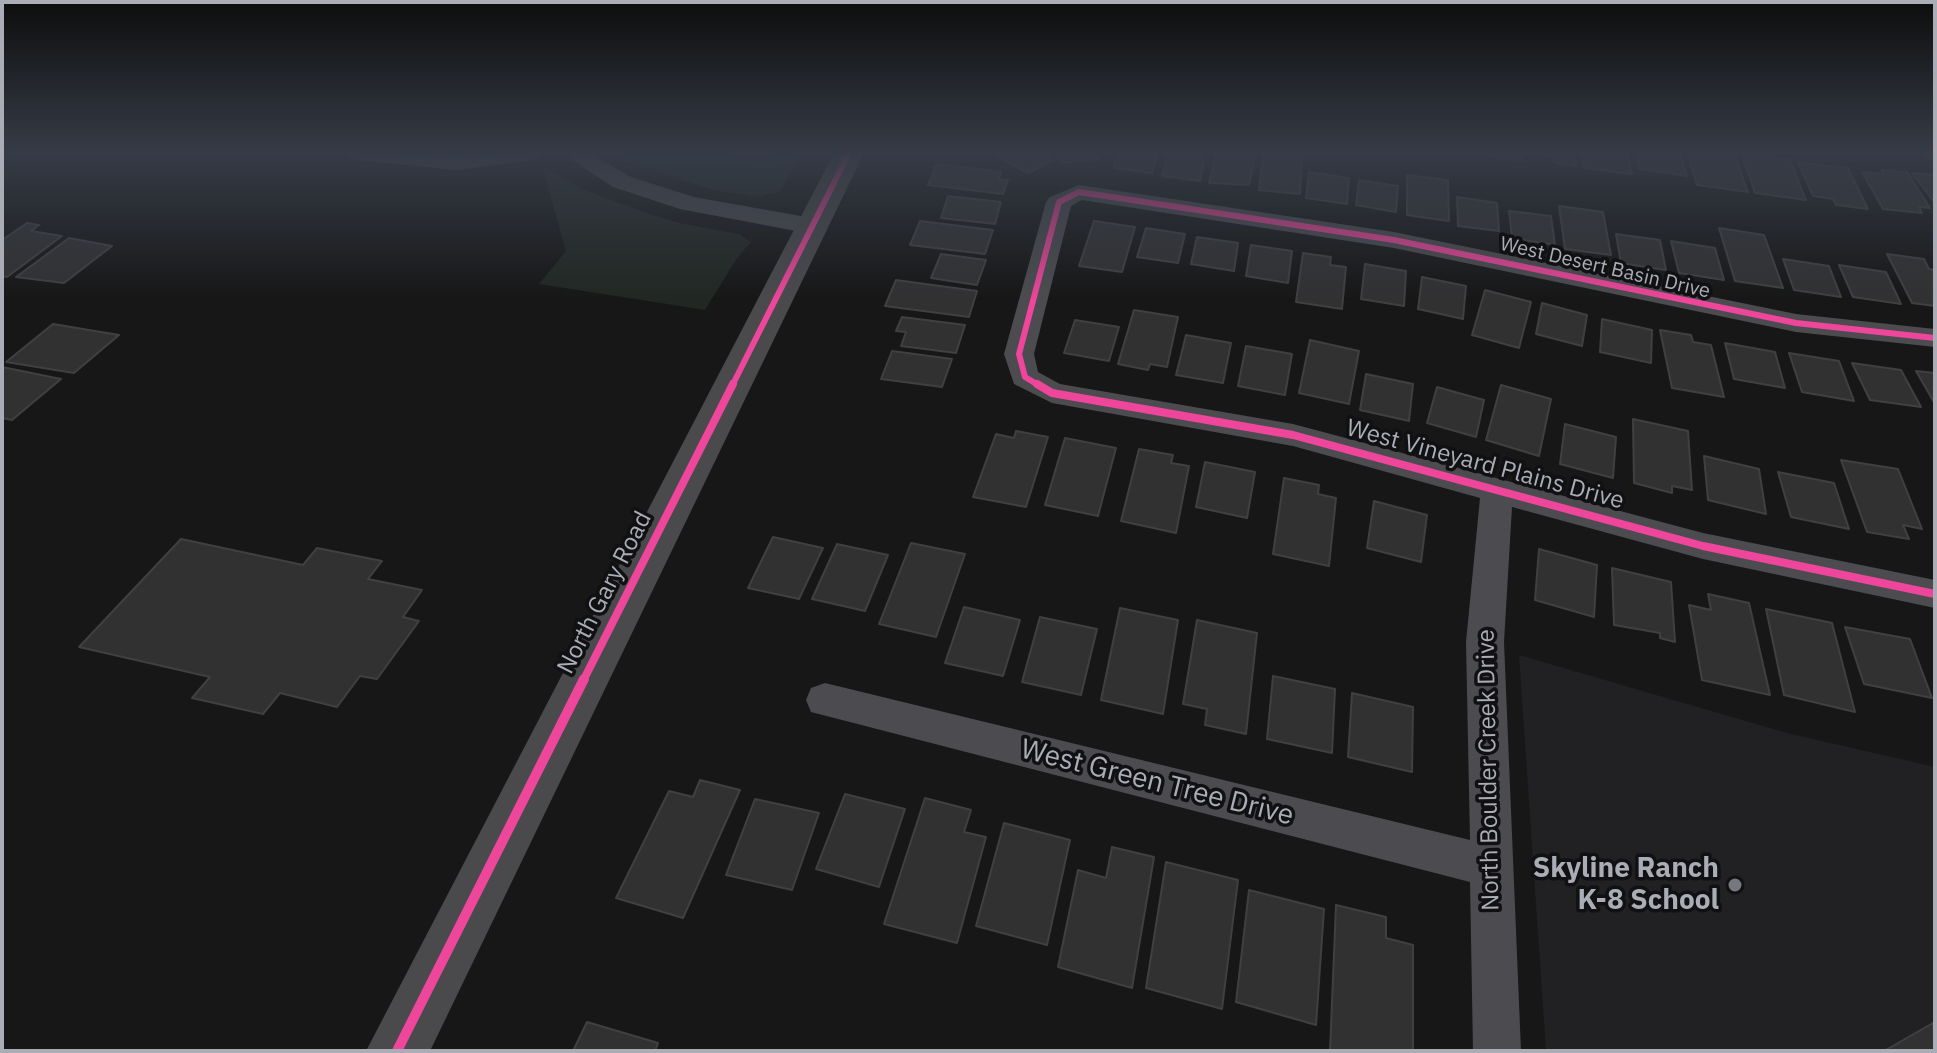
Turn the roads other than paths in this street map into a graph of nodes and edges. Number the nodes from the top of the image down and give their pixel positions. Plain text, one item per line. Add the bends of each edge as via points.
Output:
1 (683, 202) edge
2 (824, 202) edge
3 (1059, 202) edge
4 (1146, 202) edge
5 (812, 226) junction
6 (1935, 338) edge
7 (1025, 377) joint
8 (1497, 489) junction
9 (1935, 594) edge
10 (825, 700) dead end
11 (1490, 866) junction
12 (397, 1051) edge
13 (1497, 1051) edge

1 - 5 street
2 - 5 main road, North Gary Road
3 - 7 street, West Desert Basin Drive via 1019,354
4 - 6 street, West Desert Basin Drive via 1394,240 1796,323
5 - 12 main road, North Gary Road
7 - 8 street, West Vineyard Plains Drive via 1052,393 1293,435
8 - 9 street, West Vineyard Plains Drive via 1703,546
8 - 11 street, North Boulder Creek Drive via 1485,642
10 - 11 street, West Green Tree Drive
11 - 13 street, North Boulder Creek Drive

